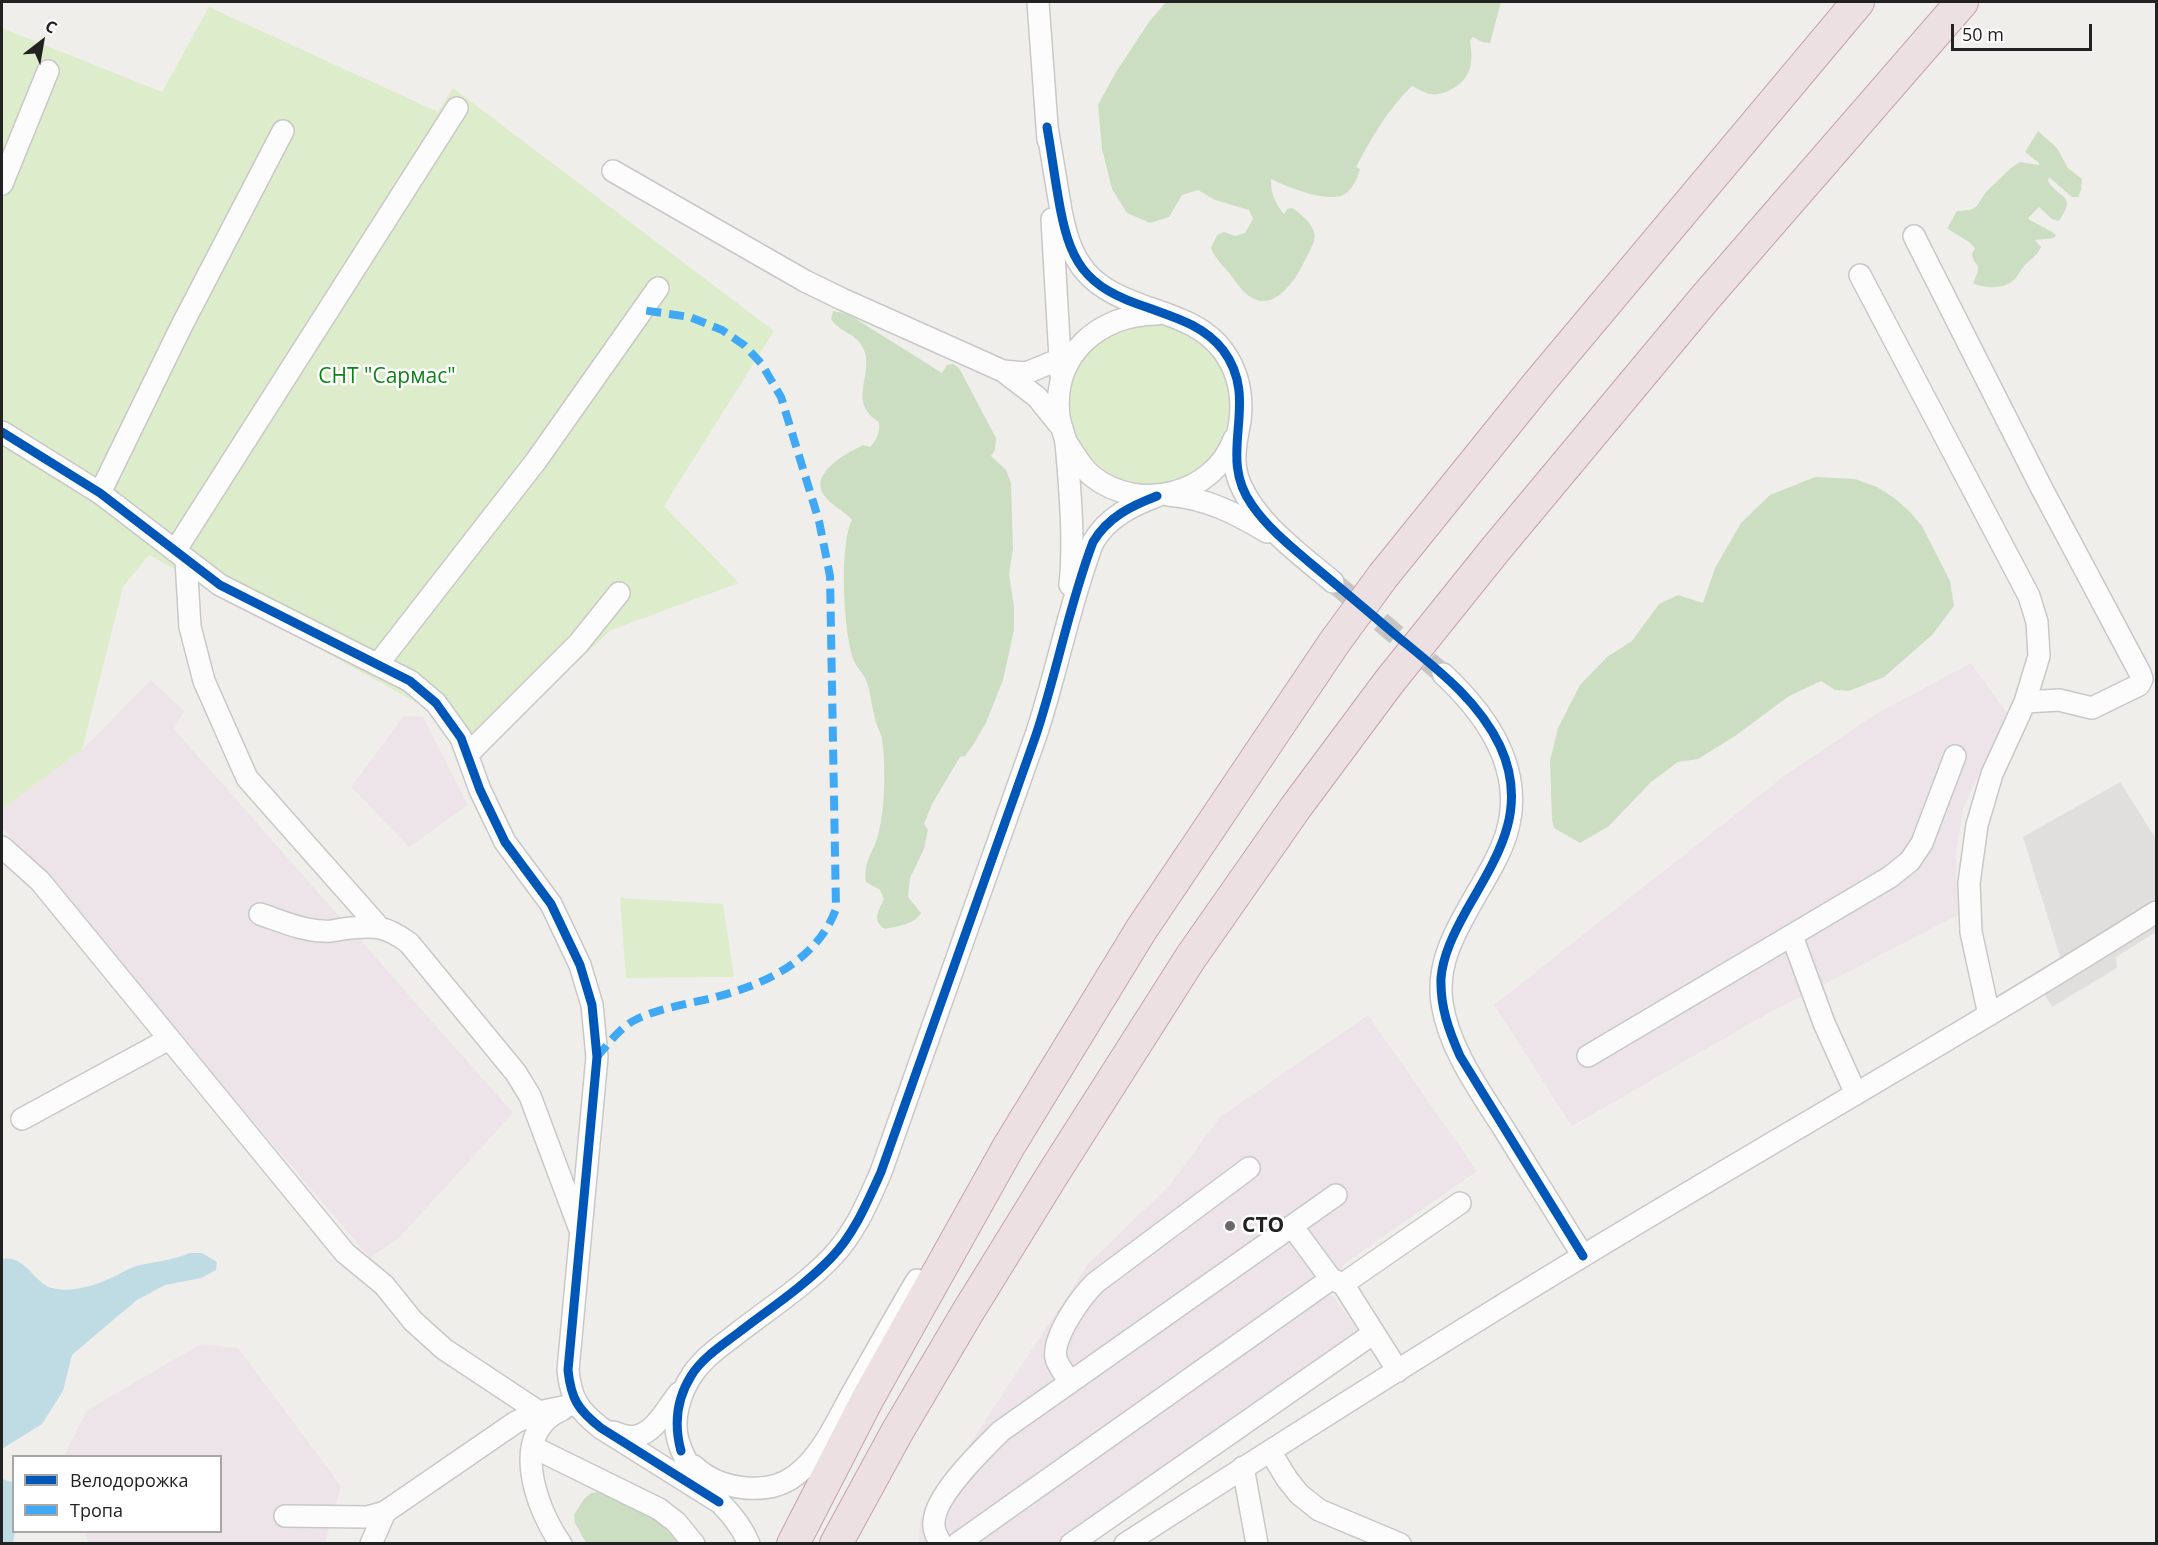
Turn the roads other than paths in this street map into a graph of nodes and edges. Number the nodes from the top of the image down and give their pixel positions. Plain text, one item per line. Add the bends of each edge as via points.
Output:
1 (1038, 2) edge
2 (1858, 2) edge
3 (1962, 2) edge
4 (48, 71) dead end
5 (457, 108) dead end
6 (1047, 127) junction
7 (283, 131) dead end
8 (613, 171) dead end
9 (2, 184) edge
10 (1914, 236) dead end
11 (1860, 275) dead end
12 (658, 288) dead end
13 (1175, 317) junction
14 (1066, 363) junction
15 (1003, 371) junction
16 (1240, 419) junction
17 (2, 432) edge
18 (1064, 434) junction
19 (100, 494) junction
20 (1161, 495) junction
21 (1295, 550) junction
22 (180, 556) junction
23 (1333, 582) tunnel mouth
24 (619, 593) dead end
25 (1065, 632) junction
26 (378, 664) junction
27 (1443, 674) tunnel mouth
28 (2025, 702) junction
29 (467, 755) junction
30 (1954, 756) dead end
31 (2, 847) edge
32 (2157, 912) edge
33 (260, 915) dead end
34 (378, 926) junction
35 (1792, 936) junction
36 (1989, 1015) junction
37 (169, 1039) junction
38 (1588, 1056) dead end
39 (1856, 1094) junction
40 (22, 1119) dead end
41 (1009, 1146) junction
42 (1249, 1168) dead end
43 (1053, 1174) junction
44 (1336, 1195) dead end
45 (1460, 1203) dead end
46 (1292, 1226) junction
47 (581, 1231) junction
48 (1583, 1256) junction
49 (1337, 1282) junction
50 (1374, 1333) junction
51 (1398, 1371) junction
52 (691, 1376) junction
53 (1070, 1382) junction
54 (577, 1404) junction
55 (539, 1412) junction
56 (601, 1428) junction
57 (532, 1447) junction
58 (681, 1451) junction
59 (1270, 1451) junction
60 (1243, 1467) junction
61 (719, 1502) junction
62 (385, 1512) junction
63 (285, 1516) dead end
64 (371, 1544) edge
65 (561, 1544) edge
66 (694, 1544) edge
67 (749, 1544) edge
68 (793, 1544) edge
69 (836, 1544) edge
70 (855, 1544) edge
71 (941, 1544) edge
72 (957, 1544) edge
73 (1071, 1544) edge
74 (1125, 1544) edge
75 (1257, 1544) edge
76 (1400, 1544) edge

1 - 6 street
2 - 41 highway via 1383,576 1141,930
3 - 43 highway via 1705,297 1396,674 1191,957
4 - 9 street
5 - 22 street
6 - 13 street via 1064,230 1079,265 1121,298
6 - 14 street
7 - 19 street
8 - 15 street via 805,281
10 - 28 street via 2142,679 2139,685 2092,708 2059,700
11 - 28 street via 2029,596 2037,622 2039,656
12 - 26 street via 536,461
13 - 14 street via 1136,314 1119,319 1090,335
13 - 16 street via 1193,324 1222,350 1237,379
14 - 15 street via 1026,373
14 - 18 street via 1059,396
15 - 18 street via 1037,397
16 - 20 street via 1233,442 1211,472 1186,489
16 - 21 street via 1235,458 1242,486 1251,504
17 - 19 street
18 - 20 street via 1079,462 1092,476 1137,495
18 - 25 street via 1072,531
19 - 22 street
20 - 21 street via 1181,496 1238,514
20 - 25 street via 1122,512 1099,533 1085,562
21 - 23 street
22 - 26 street via 220,585
22 - 34 street via 190,627 204,681 247,778
24 - 29 street via 578,644
25 - 52 street via 1032,747 881,1172 859,1219 815,1273 710,1355
26 - 29 street via 410,681 435,703 461,738
27 - 48 street via 1488,724 1509,770 1512,792 1507,834 1446,953 1441,977 1448,1028 1486,1100
28 - 36 street via 1992,774 1977,825 1969,883 1971,932
29 - 47 street via 505,842 551,904 580,965 592,1005 597,1057
30 - 35 street via 1922,843 1910,861
31 - 37 street via 40,881
32 - 36 street
33 - 34 street via 325,932
34 - 47 street via 409,943 516,1073 531,1096
35 - 38 street
35 - 39 street via 1824,1023
36 - 39 street
37 - 40 street
37 - 55 street via 345,1253 384,1285 412,1321 444,1349
39 - 48 street
41 - 58 street via 955,1216 831,1431 806,1467 778,1484 756,1489 736,1487 696,1468
41 - 68 highway via 867,1400
42 - 53 street via 1082,1296 1057,1341 1056,1358
43 - 69 highway via 908,1412
43 - 70 street via 1019,1255 874,1499
44 - 46 street
45 - 49 street
46 - 49 street
46 - 53 street
47 - 54 street via 568,1370 570,1390
48 - 51 street
49 - 50 street
49 - 72 street
50 - 51 street
50 - 73 street
51 - 59 street
52 - 56 street via 646,1432 623,1436
52 - 58 street via 676,1421
53 - 71 street via 1001,1431 972,1460 941,1499 933,1520
54 - 55 street
54 - 56 street
54 - 57 street via 550,1417 536,1434
55 - 62 street via 516,1422
56 - 61 street
57 - 65 street via 536,1493 543,1515
57 - 66 street via 658,1509 676,1522
58 - 61 street via 700,1483
59 - 60 street
59 - 76 street via 1299,1494 1319,1510
60 - 74 street
60 - 75 street
61 - 67 street via 736,1520
62 - 63 street via 367,1517
62 - 64 street

